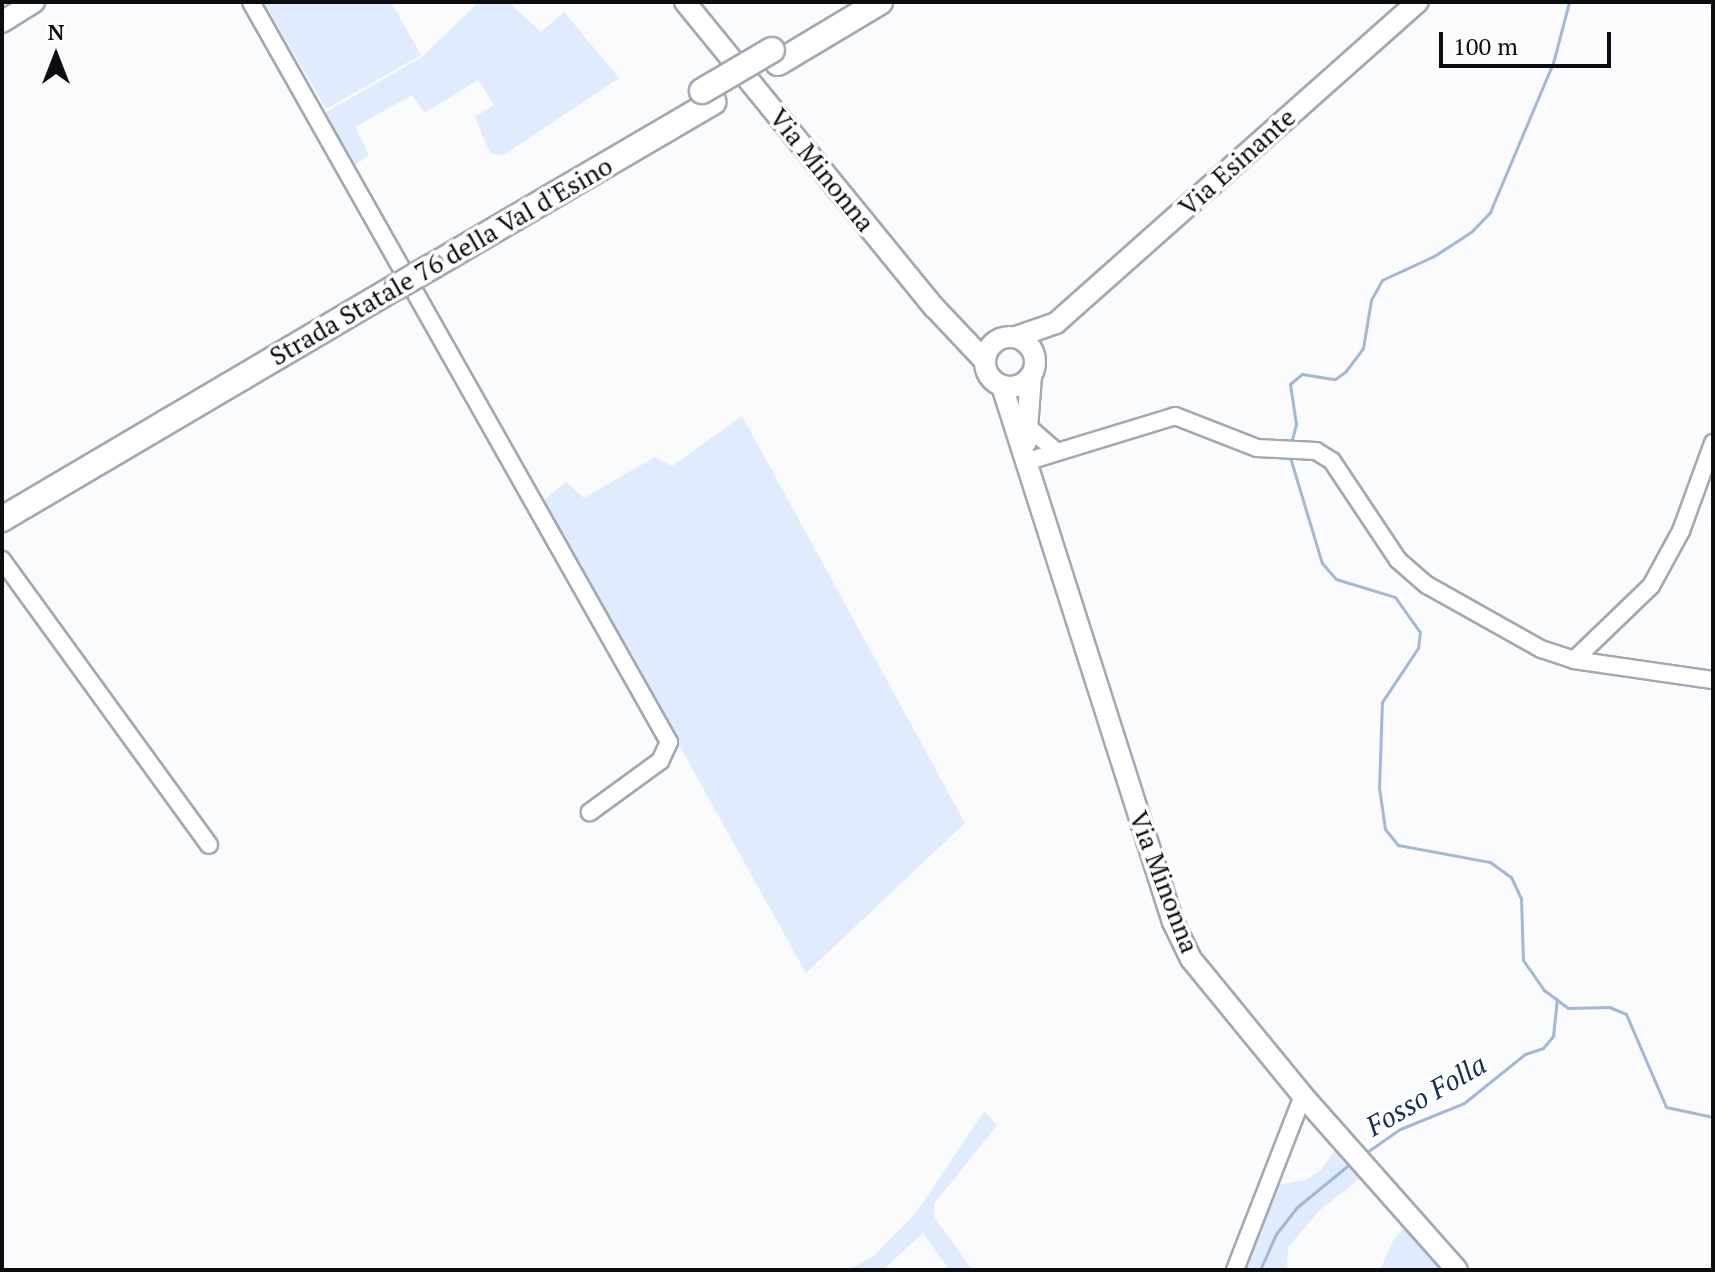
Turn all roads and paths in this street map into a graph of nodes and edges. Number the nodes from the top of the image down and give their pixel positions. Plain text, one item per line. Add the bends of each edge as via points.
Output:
1 (34, 2) edge
2 (251, 2) edge
3 (685, 2) edge
4 (851, 2) edge
5 (880, 2) edge
6 (1418, 2) edge
7 (2, 22) edge
8 (775, 56) junction
9 (394, 279) junction
10 (1056, 323) junction
11 (963, 335) junction
12 (1007, 339) junction
13 (985, 361) junction
14 (1033, 370) junction
15 (1002, 386) junction
16 (1026, 425) junction
17 (1713, 443) edge
18 (1057, 452) junction
19 (1025, 462) junction
20 (2, 502) edge
21 (2, 518) edge
22 (2, 560) edge
23 (1574, 660) junction
24 (1713, 680) edge
25 (590, 812) dead end
26 (209, 845) dead end
27 (1303, 1096) junction
28 (1235, 1270) edge
29 (1457, 1270) edge

1 - 7 main road
2 - 25 street via 669,742 660,761
3 - 11 main road, Via Minonna via 935,308
4 - 8 highway, Strada Statale 76 della Val d'Esino
5 - 8 highway, Strada Statale 76 della Val d'Esino
6 - 10 main road, Via Esinante
8 - 9 highway, Strada Statale 76 della Val d'Esino
9 - 20 highway, Strada Statale 76 della Val d'Esino
9 - 21 highway, Strada Statale 76 della Val d'Esino
10 - 12 main road, Via Esinante
10 - 14 main road, Via Esinante
11 - 12 main road
11 - 13 main road, Via Minonna
12 - 13 main road
12 - 14 main road via 1033,350
13 - 15 main road via 989,376
14 - 15 main road via 1018,386
14 - 16 main road, Via Minonna
15 - 19 main road, Via Minonna
16 - 18 street
16 - 19 main road, Via Minonna
17 - 23 street via 1681,531 1651,586
18 - 19 street
18 - 23 street via 1175,416 1257,448 1316,451 1332,461 1398,560 1427,585 1541,649
19 - 27 main road, Via Minonna via 1173,922 1191,959
22 - 26 street
23 - 24 street
27 - 28 street
27 - 29 main road, Via Minonna

